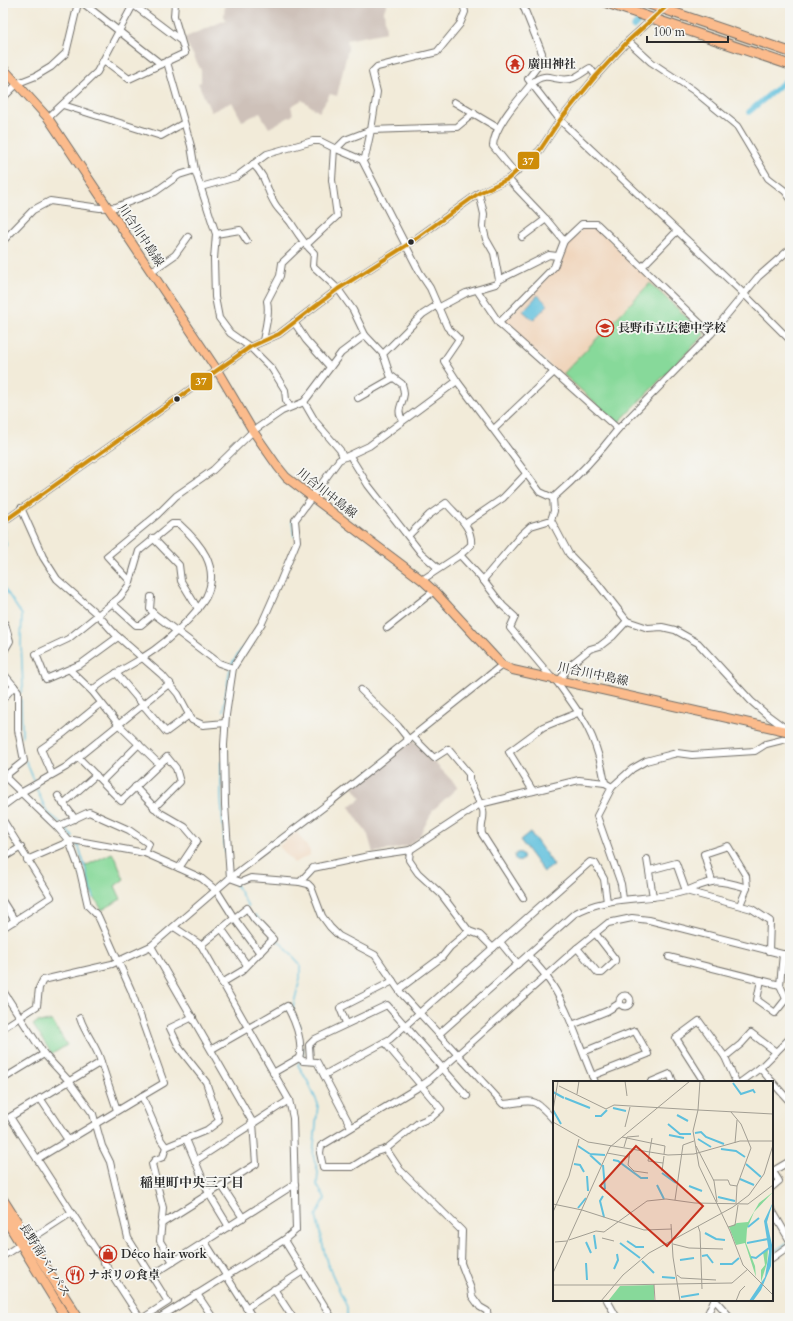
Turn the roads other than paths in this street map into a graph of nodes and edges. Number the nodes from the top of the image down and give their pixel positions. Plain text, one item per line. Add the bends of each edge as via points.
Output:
1 (78, 3) edge
2 (83, 3) edge
3 (175, 3) edge
4 (462, 3) edge
5 (522, 3) edge
6 (607, 3) edge
7 (646, 3) edge
8 (133, 4) edge
9 (667, 6) edge
10 (652, 18) junction
11 (118, 31) junction
12 (180, 40) junction
13 (628, 41) junction
14 (790, 52) edge
15 (104, 60) junction
16 (167, 62) junction
17 (161, 64) junction
18 (790, 65) edge
19 (3, 68) edge
20 (596, 76) junction
21 (18, 83) junction
22 (532, 83) junction
23 (3, 98) edge
24 (454, 102) dead end
25 (63, 105) junction
26 (474, 114) junction
27 (48, 118) junction
28 (560, 120) junction
29 (184, 123) junction
30 (498, 128) junction
31 (371, 130) junction
32 (335, 148) junction
33 (362, 160) junction
34 (253, 164) junction
35 (195, 170) junction
36 (516, 173) junction
37 (508, 179) junction
38 (201, 187) junction
39 (479, 193) junction
40 (790, 198) edge
41 (108, 207) junction
42 (546, 219) junction
43 (677, 231) junction
44 (216, 234) junction
45 (188, 237) dead end
46 (522, 237) dead end
47 (3, 241) edge
48 (248, 241) dead end
49 (564, 241) junction
50 (305, 244) junction
51 (407, 244) junction
52 (790, 249) edge
53 (557, 256) junction
54 (642, 267) junction
55 (152, 271) junction
56 (498, 280) junction
57 (338, 289) junction
58 (477, 290) junction
59 (743, 293) junction
60 (437, 306) junction
61 (294, 322) junction
62 (499, 323) junction
63 (711, 334) junction
64 (365, 335) junction
65 (790, 340) edge
66 (263, 341) junction
67 (250, 347) junction
68 (383, 354) junction
69 (330, 367) junction
70 (217, 370) junction
71 (554, 372) junction
72 (393, 378) junction
73 (457, 381) junction
74 (358, 398) dead end
75 (304, 402) junction
76 (290, 407) junction
77 (402, 420) junction
78 (494, 429) junction
79 (618, 429) junction
80 (254, 431) junction
81 (350, 456) junction
82 (343, 457) junction
83 (526, 474) junction
84 (312, 497) junction
85 (553, 498) junction
86 (21, 508) junction
87 (551, 520) junction
88 (3, 522) edge
89 (465, 524) junction
90 (409, 535) junction
91 (154, 538) junction
92 (460, 555) junction
93 (438, 568) junction
94 (422, 580) junction
95 (483, 580) junction
96 (130, 581) junction
97 (434, 591) junction
98 (151, 597) dead end
99 (112, 603) junction
100 (198, 609) junction
101 (154, 614) junction
102 (98, 615) junction
103 (627, 621) junction
104 (5, 624) dead end
105 (387, 628) dead end
106 (178, 632) junction
107 (118, 637) junction
108 (3, 653) edge
109 (143, 658) junction
110 (502, 665) junction
111 (231, 667) junction
112 (70, 670) junction
113 (3, 673) edge
114 (116, 673) junction
115 (555, 678) junction
116 (170, 683) junction
117 (14, 686) junction
118 (361, 690) dead end
119 (92, 691) junction
120 (3, 699) edge
121 (101, 703) junction
122 (143, 706) junction
123 (580, 712) junction
124 (189, 715) junction
125 (225, 724) junction
126 (119, 725) junction
127 (790, 732) edge
128 (790, 738) edge
129 (411, 739) junction
130 (139, 744) junction
131 (78, 757) junction
132 (159, 764) junction
133 (52, 774) junction
134 (4, 775) edge
135 (96, 775) junction
136 (102, 781) junction
137 (605, 783) junction
138 (612, 786) junction
139 (135, 787) junction
140 (533, 791) junction
141 (22, 792) junction
142 (58, 796) dead end
143 (63, 804) junction
144 (480, 804) junction
145 (3, 806) edge
146 (154, 808) junction
147 (75, 819) junction
148 (3, 820) edge
149 (57, 827) junction
150 (69, 841) junction
151 (21, 847) junction
152 (410, 850) junction
153 (145, 853) junction
154 (3, 858) edge
155 (646, 859) dead end
156 (27, 860) junction
157 (179, 868) junction
158 (650, 870) junction
159 (230, 878) junction
160 (712, 881) junction
161 (300, 882) junction
162 (747, 888) junction
163 (217, 891) junction
164 (686, 891) junction
165 (523, 898) dead end
166 (653, 898) junction
167 (623, 899) junction
168 (3, 902) edge
169 (607, 902) junction
170 (740, 905) junction
171 (234, 918) junction
172 (15, 921) junction
173 (174, 927) junction
174 (3, 928) edge
175 (221, 928) junction
176 (469, 931) junction
177 (595, 933) junction
178 (500, 942) junction
179 (201, 945) junction
180 (151, 946) junction
181 (493, 948) junction
182 (577, 948) junction
183 (769, 950) junction
184 (260, 953) junction
185 (783, 954) junction
186 (528, 955) junction
187 (790, 956) edge
188 (669, 957) dead end
189 (118, 961) junction
190 (518, 964) junction
191 (247, 965) junction
192 (546, 976) junction
193 (761, 980) junction
194 (393, 981) junction
195 (222, 983) junction
196 (780, 985) junction
197 (399, 988) junction
198 (3, 991) edge
199 (620, 1003) dead end
200 (419, 1012) junction
201 (193, 1017) junction
202 (20, 1018) junction
203 (80, 1018) dead end
204 (346, 1024) junction
205 (405, 1025) junction
206 (572, 1025) junction
207 (3, 1028) edge
208 (248, 1028) junction
209 (438, 1034) junction
210 (790, 1038) edge
211 (385, 1043) junction
212 (212, 1049) junction
213 (583, 1052) junction
214 (776, 1052) junction
215 (44, 1054) junction
216 (457, 1055) junction
217 (725, 1057) junction
218 (301, 1059) junction
219 (310, 1061) junction
220 (101, 1062) junction
221 (443, 1068) junction
222 (760, 1068) junction
223 (274, 1073) junction
224 (324, 1074) junction
225 (3, 1079) edge
226 (594, 1079) edge
227 (69, 1081) junction
228 (653, 1081) edge
229 (673, 1081) edge
230 (703, 1081) edge
231 (736, 1081) edge
232 (742, 1081) edge
233 (771, 1081) edge
234 (773, 1083) edge
235 (422, 1085) junction
236 (142, 1096) junction
237 (467, 1096) dead end
238 (40, 1098) junction
239 (288, 1100) junction
240 (790, 1102) edge
241 (117, 1110) junction
242 (553, 1119) edge
243 (253, 1123) junction
244 (97, 1124) junction
245 (351, 1127) junction
246 (186, 1139) junction
247 (68, 1140) junction
248 (166, 1147) junction
249 (386, 1149) junction
250 (37, 1159) junction
251 (195, 1161) junction
252 (790, 1161) edge
253 (773, 1170) edge
254 (773, 1172) edge
255 (295, 1184) junction
256 (222, 1186) junction
257 (773, 1186) edge
258 (209, 1194) junction
259 (3, 1200) edge
260 (773, 1212) edge
261 (71, 1213) junction
262 (3, 1215) edge
263 (243, 1218) junction
264 (161, 1224) junction
265 (229, 1227) junction
266 (284, 1240) junction
267 (790, 1241) edge
268 (25, 1242) junction
269 (205, 1242) junction
270 (790, 1245) edge
271 (3, 1256) edge
272 (773, 1257) edge
273 (173, 1262) junction
274 (303, 1271) junction
275 (225, 1275) junction
276 (151, 1276) junction
277 (274, 1289) junction
278 (197, 1294) junction
279 (608, 1301) edge
280 (714, 1301) edge
281 (716, 1301) edge
282 (71, 1305) junction
283 (246, 1308) junction
284 (66, 1318) edge
285 (78, 1318) edge
286 (82, 1318) edge
287 (142, 1318) edge
288 (159, 1318) edge
289 (212, 1318) edge
290 (252, 1318) edge
291 (293, 1318) edge
292 (332, 1318) edge
293 (488, 1318) edge
294 (617, 1318) edge
295 (706, 1318) edge
296 (731, 1318) edge

1 - 21 street via 66,53 51,67
2 - 11 street
3 - 12 street via 174,16
4 - 31 street via 465,12 460,24 437,52 377,67 372,72 377,92
5 - 22 street via 542,53 541,62 528,79
6 - 10 highway
7 - 9 highway
8 - 11 street
8 - 12 street
9 - 10 street
9 - 14 highway
10 - 13 street
10 - 18 highway
11 - 15 street
11 - 17 street
12 - 16 street via 185,53
13 - 20 street
13 - 40 street via 651,62 693,90 737,126 768,178
15 - 17 street via 129,79
15 - 25 street via 97,72
16 - 17 street
16 - 29 street
19 - 21 main road, 川合川中島線
20 - 22 street via 590,68 573,78 564,80 547,76
20 - 28 street
21 - 23 street
21 - 27 main road, 川合川中島線
22 - 28 street
22 - 30 street
24 - 26 street
25 - 27 street
25 - 29 street via 161,136
26 - 30 street
26 - 31 street via 457,127
27 - 41 main road, 川合川中島線
28 - 36 street via 540,150
28 - 43 street
29 - 35 street
30 - 36 street via 493,146
31 - 32 street via 345,140
31 - 33 street via 365,158
32 - 33 street
32 - 34 street via 320,141 313,141 267,154
32 - 50 street via 332,180 337,216
33 - 51 street
34 - 38 street via 236,177
34 - 50 street via 263,175 276,205
35 - 38 street
35 - 41 street via 179,175 155,192 135,201
36 - 37 street
37 - 39 street
37 - 42 street
38 - 44 street
39 - 51 street
39 - 56 street via 484,214 483,227 494,253
41 - 47 street via 50,201 33,210
41 - 55 main road, 川合川中島線
42 - 46 street
42 - 49 street
43 - 54 street
43 - 59 street
44 - 48 street via 240,230
44 - 67 street via 214,259 216,307 219,318 230,333
45 - 55 street via 175,255
49 - 53 street
49 - 54 street via 582,224 597,224
50 - 57 street via 314,253 313,266
50 - 66 street via 282,263 280,276 267,301 269,310
51 - 57 street
51 - 60 street
52 - 59 street
53 - 56 street via 549,255
53 - 62 street via 554,267
54 - 63 street
55 - 70 main road, 川合川中島線
56 - 58 street via 496,284
57 - 61 street
57 - 64 street via 353,310
58 - 60 street
58 - 62 street
59 - 63 street
59 - 65 street
60 - 68 street via 423,314
60 - 73 street via 447,327 459,339 444,361
61 - 66 street via 279,334
61 - 69 street
62 - 71 street
63 - 79 street
64 - 68 street
64 - 69 street via 341,353
66 - 67 street
67 - 70 street
67 - 76 street via 272,369 285,390
68 - 72 street
69 - 75 street
70 - 80 main road, 川合川中島線
70 - 86 street
71 - 78 street
71 - 79 street
72 - 74 street
72 - 77 street via 402,384 404,395 399,406
73 - 77 street
73 - 78 street
75 - 76 street
75 - 82 street via 315,421
76 - 80 street
77 - 81 street via 369,446
78 - 83 street
79 - 85 street via 601,452
80 - 84 main road, 川合川中島線 via 286,476
80 - 96 street via 213,470 176,496 107,556
81 - 82 street
81 - 90 street via 368,485
82 - 84 street
83 - 85 street via 540,492
83 - 89 street via 503,498
84 - 94 main road, 川合川中島線
84 - 111 street via 295,520 297,541 262,623
85 - 87 street via 554,511
86 - 88 street
86 - 102 street via 43,558 57,579
87 - 95 street via 531,526
87 - 103 street via 569,554 598,584
89 - 90 street via 446,503
89 - 92 street via 472,536 471,545
90 - 93 street via 422,553
91 - 96 street via 139,551
91 - 100 street via 179,565 181,581
91 - 100 street via 172,524 179,524 204,551 211,570 211,580 206,599
92 - 93 street
92 - 95 street
93 - 94 street
94 - 97 main road, 川合川中島線
95 - 115 street via 494,596 515,617 510,628
96 - 99 street via 125,592
97 - 105 street
97 - 110 main road, 川合川中島線
98 - 101 street via 150,609
99 - 101 street via 136,625 141,625
99 - 102 street
100 - 106 street
101 - 106 street
102 - 107 street
102 - 112 street via 68,639 36,654 46,679
103 - 115 street via 613,636 600,646 590,649
103 - 127 street via 648,628 662,627 675,630 698,643 751,700
104 - 108 street via 10,641
106 - 109 street
106 - 111 street via 219,663
107 - 109 street
107 - 112 street
109 - 114 street
109 - 116 street
110 - 115 main road, 川合川中島線 via 513,670
110 - 129 street
111 - 125 street
112 - 119 street
113 - 117 street
114 - 119 street
114 - 122 street
115 - 123 street
115 - 127 main road, 川合川中島線
116 - 122 street
116 - 124 street
117 - 120 street
117 - 134 street via 18,691 18,730 24,761
118 - 129 street
119 - 121 street
121 - 126 street
121 - 133 street via 64,734 41,749
122 - 124 street via 166,732
122 - 126 street
123 - 137 street via 596,745
123 - 140 street via 543,727 509,752
124 - 125 street via 192,720 203,725
125 - 159 street via 225,805
126 - 130 street
126 - 131 street
128 - 138 street via 766,744 755,750 661,756 632,769
129 - 144 street via 434,758 448,749 469,774 469,780
129 - 159 street via 292,833
130 - 132 street
130 - 136 street
131 - 133 street
131 - 135 street
132 - 139 street
132 - 146 street via 167,758 176,768 180,782
133 - 141 street
134 - 141 street
135 - 136 street
135 - 143 street
136 - 139 street via 121,801
137 - 138 street
137 - 140 street via 579,780
138 - 167 street via 597,816 621,884
139 - 146 street
140 - 144 street
141 - 145 street
141 - 149 street
142 - 143 street
143 - 147 street
144 - 152 street
144 - 165 street via 484,815 480,828 482,834
146 - 157 street via 184,827 197,841
147 - 149 street
147 - 153 street via 89,812 128,830 149,844
148 - 151 street
149 - 150 street
150 - 153 street
150 - 156 street
150 - 189 street via 80,871 88,906 98,916
151 - 154 street
151 - 156 street
152 - 161 street via 313,868
152 - 176 street via 409,860 412,866 441,894
153 - 157 street
155 - 158 street
156 - 172 street via 51,897
157 - 163 street via 201,878
158 - 164 street via 676,863
158 - 166 street
159 - 161 street via 241,882 251,878
159 - 163 street
160 - 162 street
160 - 162 street via 704,854 728,846 746,876
160 - 164 street
161 - 194 street via 311,887 322,916 330,927 339,936 375,955
162 - 170 street
163 - 171 street
163 - 173 street
164 - 166 street
164 - 170 street
166 - 167 street
167 - 169 street
168 - 172 street
169 - 178 street via 604,879 595,863 590,862
169 - 186 street via 584,908 574,914
170 - 183 street via 752,909 770,922
171 - 175 street
171 - 184 street
171 - 184 street via 247,908 254,920 273,939
172 - 174 street
173 - 179 street
173 - 180 street
175 - 179 street
175 - 191 street
176 - 181 street via 480,935
176 - 197 street via 442,957
177 - 182 street
177 - 182 street via 615,959 602,973 598,973
177 - 183 street via 608,923 632,918
178 - 181 street
178 - 190 street
179 - 195 street
180 - 189 street
180 - 201 street
181 - 200 street
182 - 192 street
183 - 185 street
184 - 191 street
185 - 187 street
185 - 196 street
186 - 190 street
186 - 192 street
188 - 193 street
189 - 202 street via 43,980 39,988 37,1006
189 - 236 street via 164,1083
190 - 209 street
191 - 195 street
192 - 206 street
192 - 216 street
193 - 196 street
193 - 196 street via 757,1000 774,1013 786,999
194 - 197 street
194 - 204 street via 340,1008
195 - 208 street
197 - 200 street
198 - 202 street
199 - 206 street
200 - 205 street
200 - 209 street
201 - 212 street
201 - 246 street via 170,1028 180,1049 206,1082 219,1120 207,1130
202 - 207 street
202 - 215 street
203 - 220 street
204 - 205 street via 387,1005
204 - 219 street via 308,1045
205 - 211 street
205 - 221 street
206 - 213 street
208 - 212 street
208 - 218 street via 287,1006 296,1024
208 - 223 street
209 - 216 street
210 - 214 street
211 - 224 street
211 - 235 street
212 - 243 street
213 - 226 street
213 - 226 street via 635,1031 648,1054
214 - 217 street via 751,1033
214 - 222 street
215 - 225 street
215 - 227 street
216 - 221 street
216 - 242 street via 503,1104 533,1101
217 - 230 street via 699,1022 676,1038
217 - 231 street
218 - 219 street
218 - 223 street
219 - 224 street via 317,1062
220 - 227 street
220 - 241 street
221 - 235 street
221 - 237 street
222 - 232 street
222 - 233 street
223 - 239 street
224 - 245 street
227 - 238 street
227 - 244 street via 93,1114
228 - 229 street via 670,1074
234 - 240 street
235 - 245 street
235 - 249 street via 441,1108
236 - 241 street
236 - 248 street
238 - 247 street
238 - 250 street via 10,1117
239 - 243 street
239 - 255 street via 293,1118
241 - 244 street
243 - 251 street
243 - 256 street via 256,1164
244 - 247 street
244 - 276 street via 102,1146 110,1162 128,1238
245 - 249 street via 321,1146 323,1167 352,1166
246 - 248 street
246 - 251 street
247 - 250 street
248 - 264 street via 163,1157 152,1164 163,1208
249 - 293 street via 400,1170 462,1231 461,1263 472,1289 472,1296 486,1311
250 - 261 street
251 - 258 street
252 - 253 street
254 - 257 street via 779,1181
255 - 263 street
255 - 266 street via 296,1230
256 - 258 street
256 - 263 street
258 - 264 street
258 - 265 street
259 - 268 highway, 長野南バイパス
260 - 267 street
261 - 268 street
261 - 287 street
262 - 268 highway, 長野南バイパス
263 - 265 street
264 - 273 street via 160,1241
265 - 269 street
266 - 274 street
266 - 275 street
268 - 271 street
268 - 282 highway, 長野南バイパス
268 - 284 highway, 長野南バイパス
269 - 273 street
269 - 275 street
270 - 272 street
273 - 276 street
274 - 277 street
274 - 292 street
275 - 278 street
275 - 283 street
276 - 287 street via 168,1302
277 - 283 street
277 - 291 street
278 - 288 street
278 - 289 street
279 - 294 street
280 - 295 street
281 - 296 street
282 - 285 highway, 長野南バイパス
282 - 286 highway
283 - 290 street

